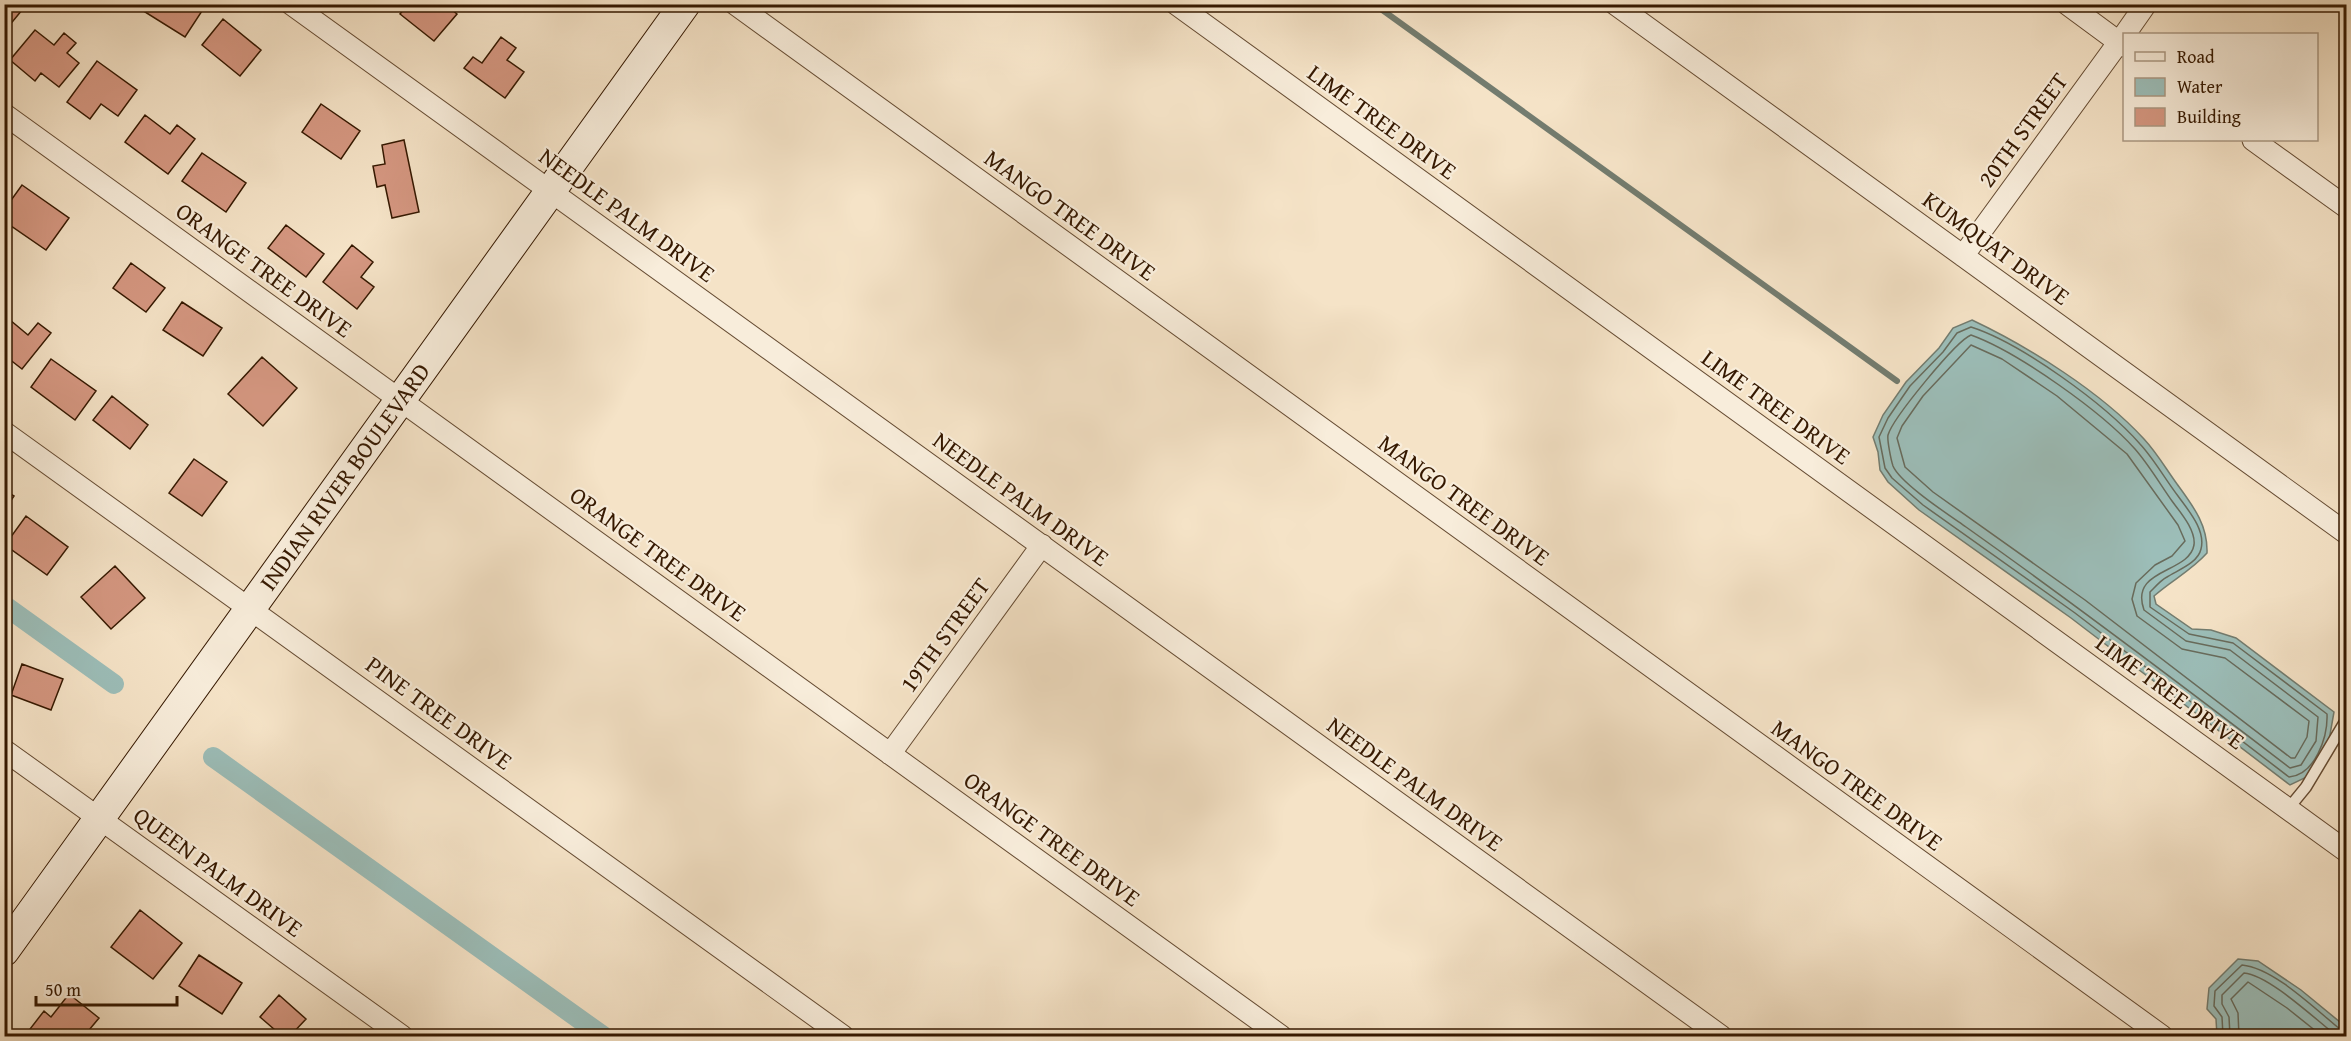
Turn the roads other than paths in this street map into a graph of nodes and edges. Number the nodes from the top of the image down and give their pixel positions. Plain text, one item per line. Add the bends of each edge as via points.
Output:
1 (291, 4) edge
2 (685, 4) edge
3 (735, 4) edge
4 (1176, 4) edge
5 (1615, 4) edge
6 (2067, 4) edge
7 (2146, 4) edge
8 (2127, 33) edge
9 (2123, 39) edge
10 (4, 114) edge
11 (2254, 141) edge
12 (551, 191) junction
13 (2346, 207) edge
14 (1963, 256) junction
15 (401, 400) junction
16 (4, 432) edge
17 (2346, 533) edge
18 (1041, 545) junction
19 (251, 608) junction
20 (2346, 720) edge
21 (4, 750) edge
22 (891, 754) junction
23 (2288, 809) junction
24 (100, 818) junction
25 (2346, 851) edge
26 (4, 951) edge
27 (402, 1036) edge
28 (843, 1036) edge
29 (1281, 1036) edge
30 (1721, 1036) edge
31 (2162, 1036) edge

1 - 12 street, NEEDLE PALM DRIVE
2 - 12 main road, INDIAN RIVER BOULEVARD
3 - 31 street, MANGO TREE DRIVE
4 - 23 street, LIME TREE DRIVE
5 - 14 street, KUMQUAT DRIVE
6 - 9 street
7 - 8 street, 20TH STREET
9 - 14 street, 20TH STREET
10 - 15 street, ORANGE TREE DRIVE
11 - 13 street
12 - 15 main road, INDIAN RIVER BOULEVARD
12 - 18 street, NEEDLE PALM DRIVE
14 - 17 street, KUMQUAT DRIVE
15 - 19 main road, INDIAN RIVER BOULEVARD
15 - 22 street, ORANGE TREE DRIVE
16 - 19 street, PINE TREE DRIVE
18 - 22 street, 19TH STREET
18 - 30 street, NEEDLE PALM DRIVE
19 - 24 main road, INDIAN RIVER BOULEVARD
19 - 28 street, PINE TREE DRIVE
20 - 23 lane via 2306,787
21 - 24 street, QUEEN PALM DRIVE
22 - 29 street, ORANGE TREE DRIVE
23 - 25 street, LIME TREE DRIVE
24 - 26 main road, INDIAN RIVER BOULEVARD
24 - 27 street, QUEEN PALM DRIVE

